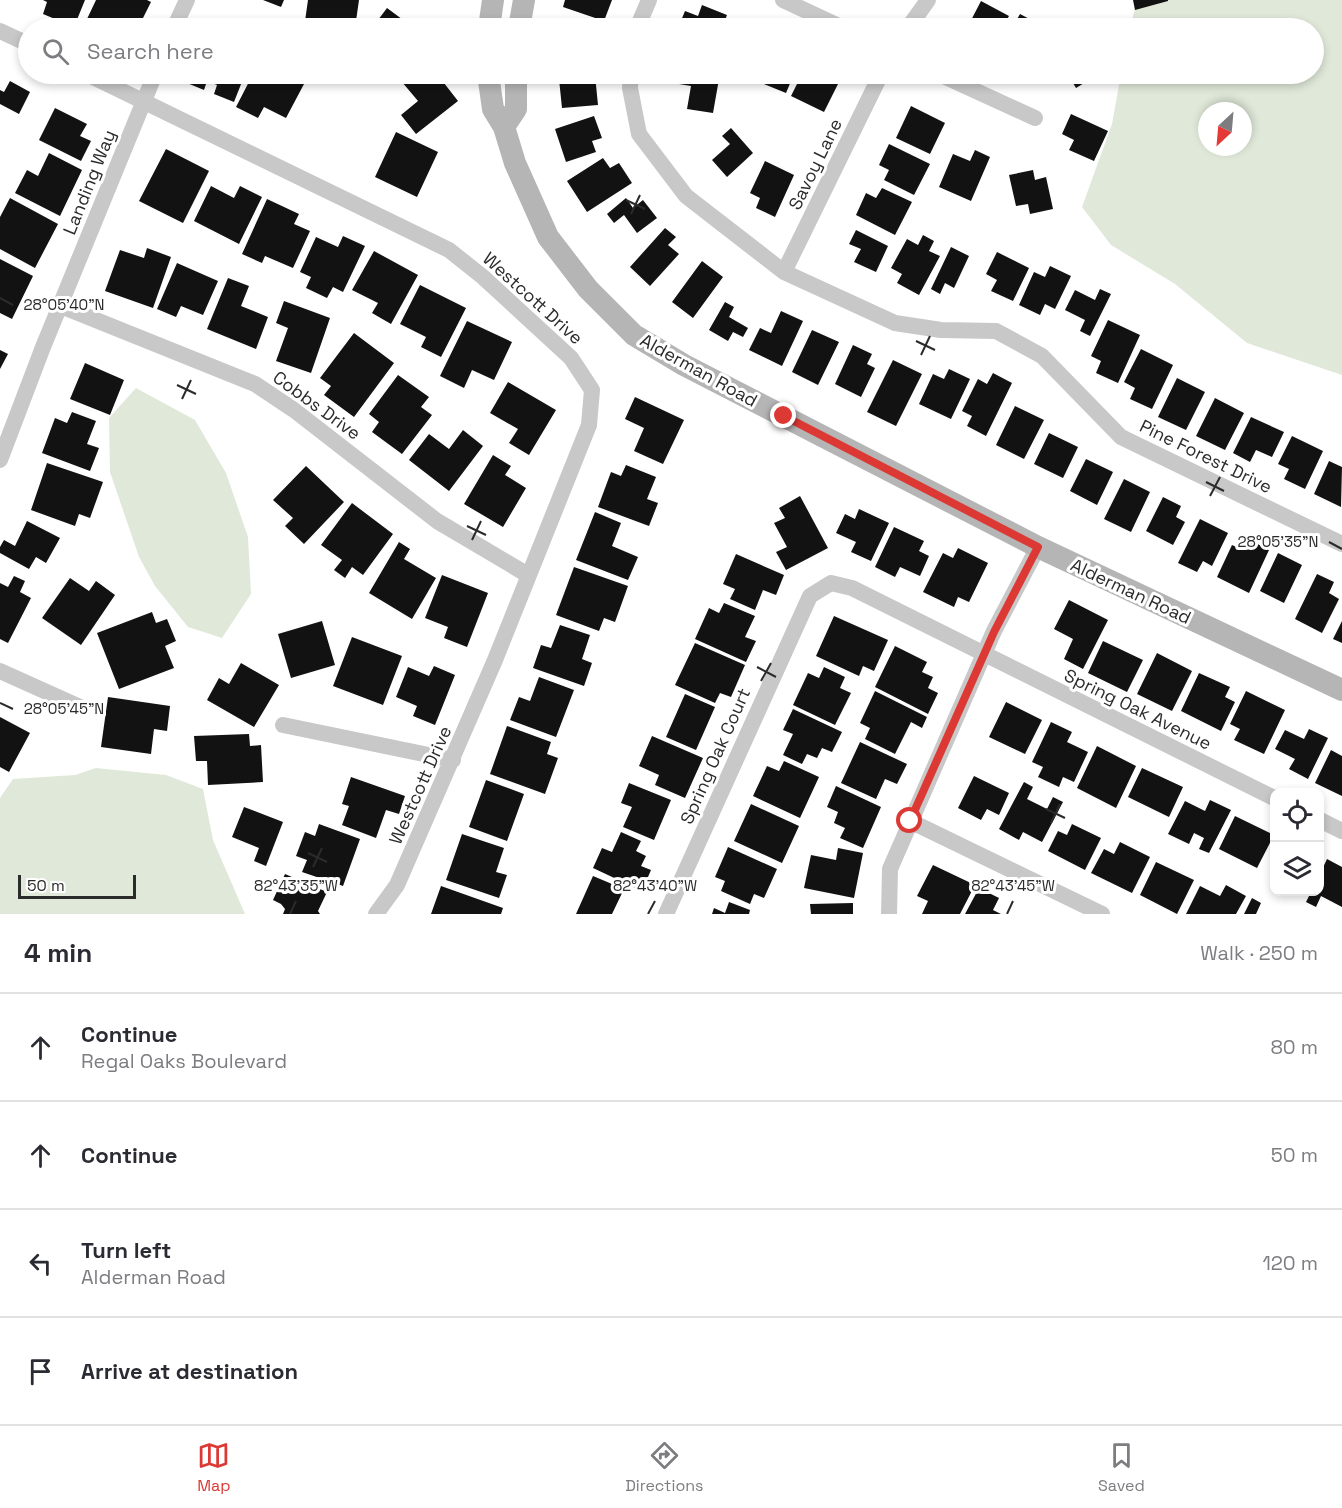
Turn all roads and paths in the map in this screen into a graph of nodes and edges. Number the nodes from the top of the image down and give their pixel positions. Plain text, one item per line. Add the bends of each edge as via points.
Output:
1 (187, 0) edge
2 (493, 0) edge
3 (524, 0) edge
4 (649, 0) edge
5 (783, 0) edge
6 (928, 0) edge
7 (179, 18) edge
8 (490, 18) edge
9 (521, 18) edge
10 (641, 18) edge
11 (822, 18) edge
12 (915, 18) edge
13 (0, 30) edge
14 (18, 39) edge
15 (107, 84) edge
16 (150, 84) edge
17 (489, 84) edge
18 (516, 84) edge
19 (630, 84) edge
20 (876, 84) edge
21 (961, 84) edge
22 (142, 102) junction
23 (1035, 118) dead end
24 (504, 127) junction
25 (784, 272) junction
26 (61, 306) junction
27 (0, 460) edge
28 (1342, 544) edge
29 (1038, 547) junction
30 (528, 575) junction
31 (984, 655) junction
32 (0, 671) edge
33 (1342, 690) edge
34 (80, 707) dead end
35 (283, 725) dead end
36 (453, 760) junction
37 (1270, 796) edge
38 (910, 821) junction
39 (1324, 822) edge
40 (1342, 831) edge
41 (376, 914) edge
42 (666, 914) edge
43 (889, 914) edge
44 (1102, 914) edge

1 - 7 street
2 - 8 street
3 - 9 street
4 - 10 street
5 - 11 street
6 - 12 street
13 - 14 street
15 - 22 street, Westcott Drive
16 - 22 street, Landing Way
17 - 24 street, Alderman Road via 493,109
18 - 24 street via 516,109
19 - 25 street, Pine Forest Drive via 639,134 686,196
20 - 25 street, Savoy Lane
21 - 23 street
22 - 26 street, Landing Way
22 - 30 street, Westcott Drive via 449,250 571,358 592,390 590,425
24 - 29 street, Alderman Road via 515,163 548,237 588,289 634,335 684,365
25 - 28 street, Pine Forest Drive via 895,323 941,330 996,331 1042,356 1121,437
26 - 27 street, Landing Way
26 - 30 street, Cobbs Drive via 255,384 437,521
29 - 31 street
29 - 33 street, Alderman Road
30 - 36 street, Westcott Drive
31 - 37 street, Spring Oak Avenue
31 - 38 street
31 - 42 street, Spring Oak Court via 846,586 831,583 810,596
32 - 34 street
35 - 36 street
36 - 41 street, Westcott Drive via 397,885
38 - 43 street via 890,869
38 - 44 street
39 - 40 street

